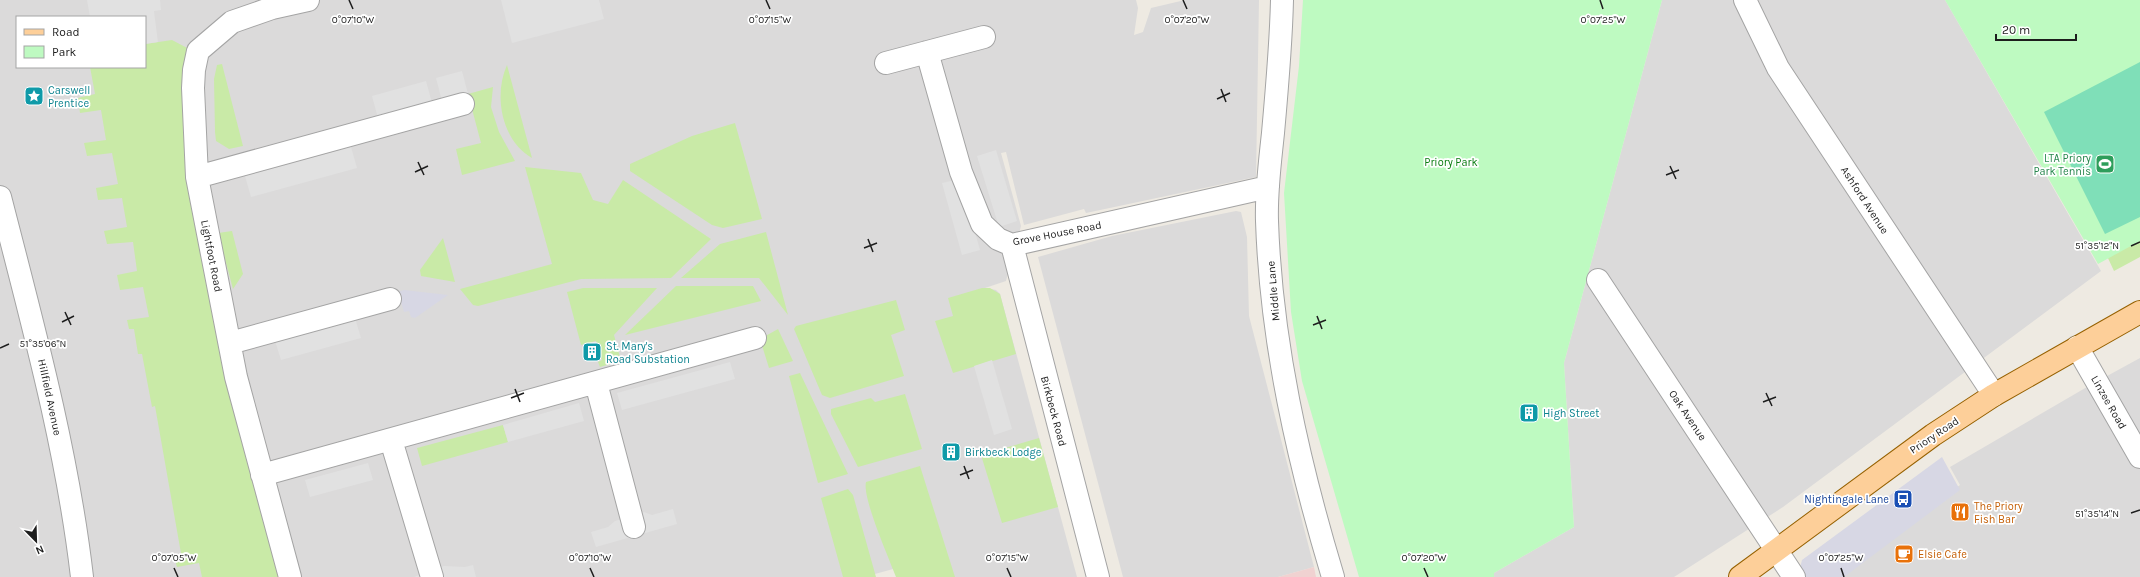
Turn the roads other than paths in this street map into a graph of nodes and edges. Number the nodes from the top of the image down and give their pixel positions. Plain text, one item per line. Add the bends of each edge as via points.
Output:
1 (308, 0) edge
2 (1282, 0) edge
3 (1745, 0) edge
4 (984, 37) dead end
5 (927, 52) junction
6 (886, 63) dead end
7 (463, 104) dead end
8 (197, 177) junction
9 (1268, 187) junction
10 (0, 197) edge
11 (1012, 245) junction
12 (1598, 280) dead end
13 (390, 299) dead end
14 (2140, 312) edge
15 (755, 338) dead end
16 (230, 343) junction
17 (2077, 347) junction
18 (596, 382) junction
19 (1994, 395) junction
20 (391, 440) junction
21 (2140, 457) edge
22 (262, 475) junction
23 (634, 527) dead end
24 (1777, 550) junction
25 (82, 577) edge
26 (290, 577) edge
27 (432, 577) edge
28 (1098, 577) edge
29 (1333, 577) edge
30 (1740, 577) edge
31 (1794, 577) edge

1 - 8 street, Lightfoot Road via 272,8 232,22 198,51 193,88
2 - 9 street, Middle Lane via 1281,42
3 - 19 street, Ashford Avenue via 1778,68
4 - 5 street
5 - 6 street
5 - 11 street, Grove House Road via 961,172 982,224 998,239
7 - 8 street
8 - 16 street, Lightfoot Road
9 - 11 street, Grove House Road
9 - 29 street, Middle Lane via 1267,220 1274,319 1285,390 1305,477
10 - 25 street, Hillfield Avenue via 44,369 69,485
11 - 28 street, Birkbeck Road
12 - 24 street, Oak Avenue
13 - 16 street
14 - 17 main road, Priory Road
15 - 18 street
16 - 22 street, Lightfoot Road via 236,377
17 - 19 main road, Priory Road
17 - 21 street, Linzee Road
18 - 20 street
18 - 23 street
19 - 24 main road, Priory Road via 1894,462
20 - 22 street
20 - 27 street
22 - 26 street, Lightfoot Road
24 - 30 main road, Priory Road
24 - 31 street

